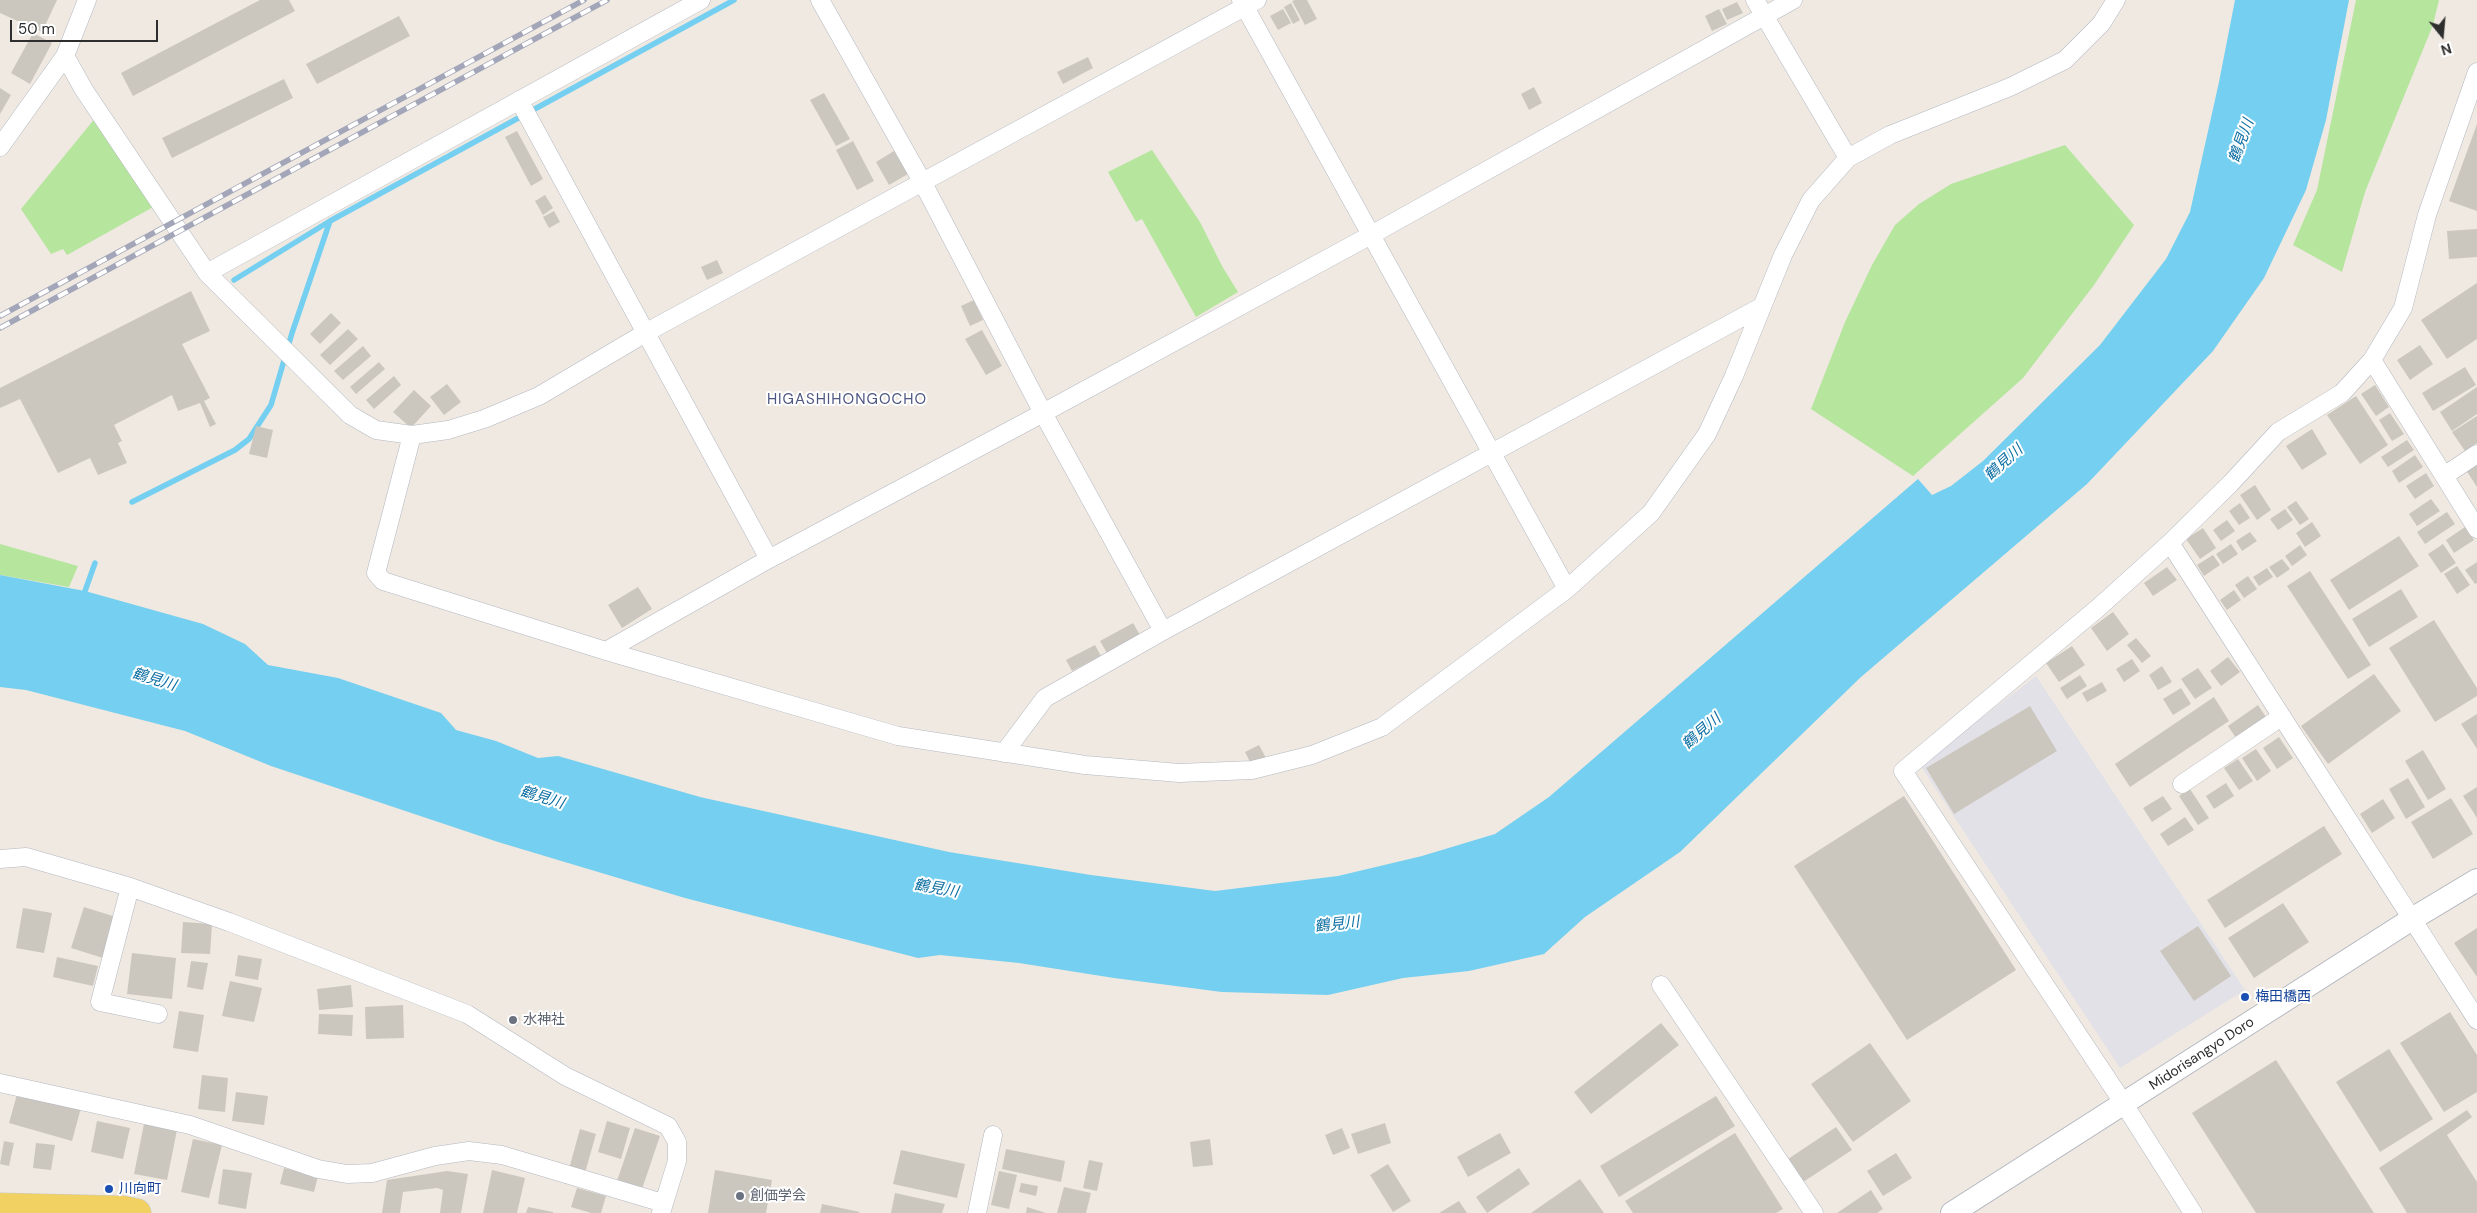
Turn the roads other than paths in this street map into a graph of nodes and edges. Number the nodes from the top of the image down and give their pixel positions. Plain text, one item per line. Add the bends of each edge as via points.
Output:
1 (87, 0) edge
2 (701, 0) edge
3 (820, 0) edge
4 (1755, 0) edge
5 (1793, 0) edge
6 (2116, 0) edge
7 (1247, 2) edge
8 (1764, 16) junction
9 (64, 56) junction
10 (2477, 72) edge
11 (524, 109) junction
12 (0, 147) edge
13 (1848, 158) junction
14 (923, 183) junction
15 (1370, 235) junction
16 (207, 273) junction
17 (1761, 307) junction
18 (647, 332) junction
19 (2372, 360) junction
20 (1043, 413) junction
21 (412, 435) junction
22 (1492, 453) junction
23 (2477, 454) edge
24 (2444, 476) junction
25 (2477, 529) edge
26 (2170, 544) junction
27 (769, 559) junction
28 (1567, 588) junction
29 (1163, 632) junction
30 (606, 651) junction
31 (2281, 717) junction
32 (1004, 753) junction
33 (2182, 784) dead end
34 (0, 859) edge
35 (2477, 880) edge
36 (130, 887) junction
37 (2412, 919) junction
38 (1661, 985) dead end
39 (158, 1014) dead end
40 (2477, 1020) edge
41 (0, 1083) edge
42 (2124, 1104) junction
43 (993, 1135) dead end
44 (0, 1207) edge
45 (662, 1208) edge
46 (137, 1213) edge
47 (977, 1213) edge
48 (1814, 1213) edge
49 (1952, 1213) edge
50 (2193, 1213) edge

1 - 9 street
2 - 11 street
3 - 14 street
4 - 8 street
5 - 8 street
6 - 13 street via 2101,24 2066,60 2010,87 1890,135
7 - 14 street
7 - 15 street
8 - 13 street
8 - 15 street
9 - 12 street
9 - 16 street
10 - 19 street via 2427,215 2403,308
11 - 16 street
11 - 18 street
13 - 17 street via 1811,200 1782,254
14 - 18 street
14 - 20 street
15 - 20 street
15 - 22 street
16 - 21 street via 350,415 376,430
17 - 22 street
17 - 28 street via 1734,376 1701,442 1651,513
18 - 21 street via 539,396 448,430
18 - 27 street
19 - 24 street
19 - 26 street via 2342,394 2278,432
20 - 27 street
20 - 29 street
21 - 30 street via 376,572 379,578
22 - 28 street
22 - 29 street
23 - 24 street
24 - 25 street
26 - 31 street
26 - 42 street via 2076,628 1903,771
27 - 30 street
28 - 32 street via 1382,727 1312,755 1252,770 1179,773 1084,765
29 - 32 street via 1046,698
30 - 32 street via 898,736
31 - 33 street
31 - 37 street
34 - 36 street via 26,857
35 - 37 street, Midorisangyo Doro
36 - 39 street via 100,1002
36 - 45 street via 468,1014 565,1076 668,1126 677,1142 677,1161
37 - 40 street
37 - 42 street, Midorisangyo Doro
38 - 48 street
41 - 45 street via 190,1125 318,1169 347,1174 372,1173 469,1150 502,1155
42 - 49 street, Midorisangyo Doro
42 - 50 street
43 - 47 street
44 - 46 main road

